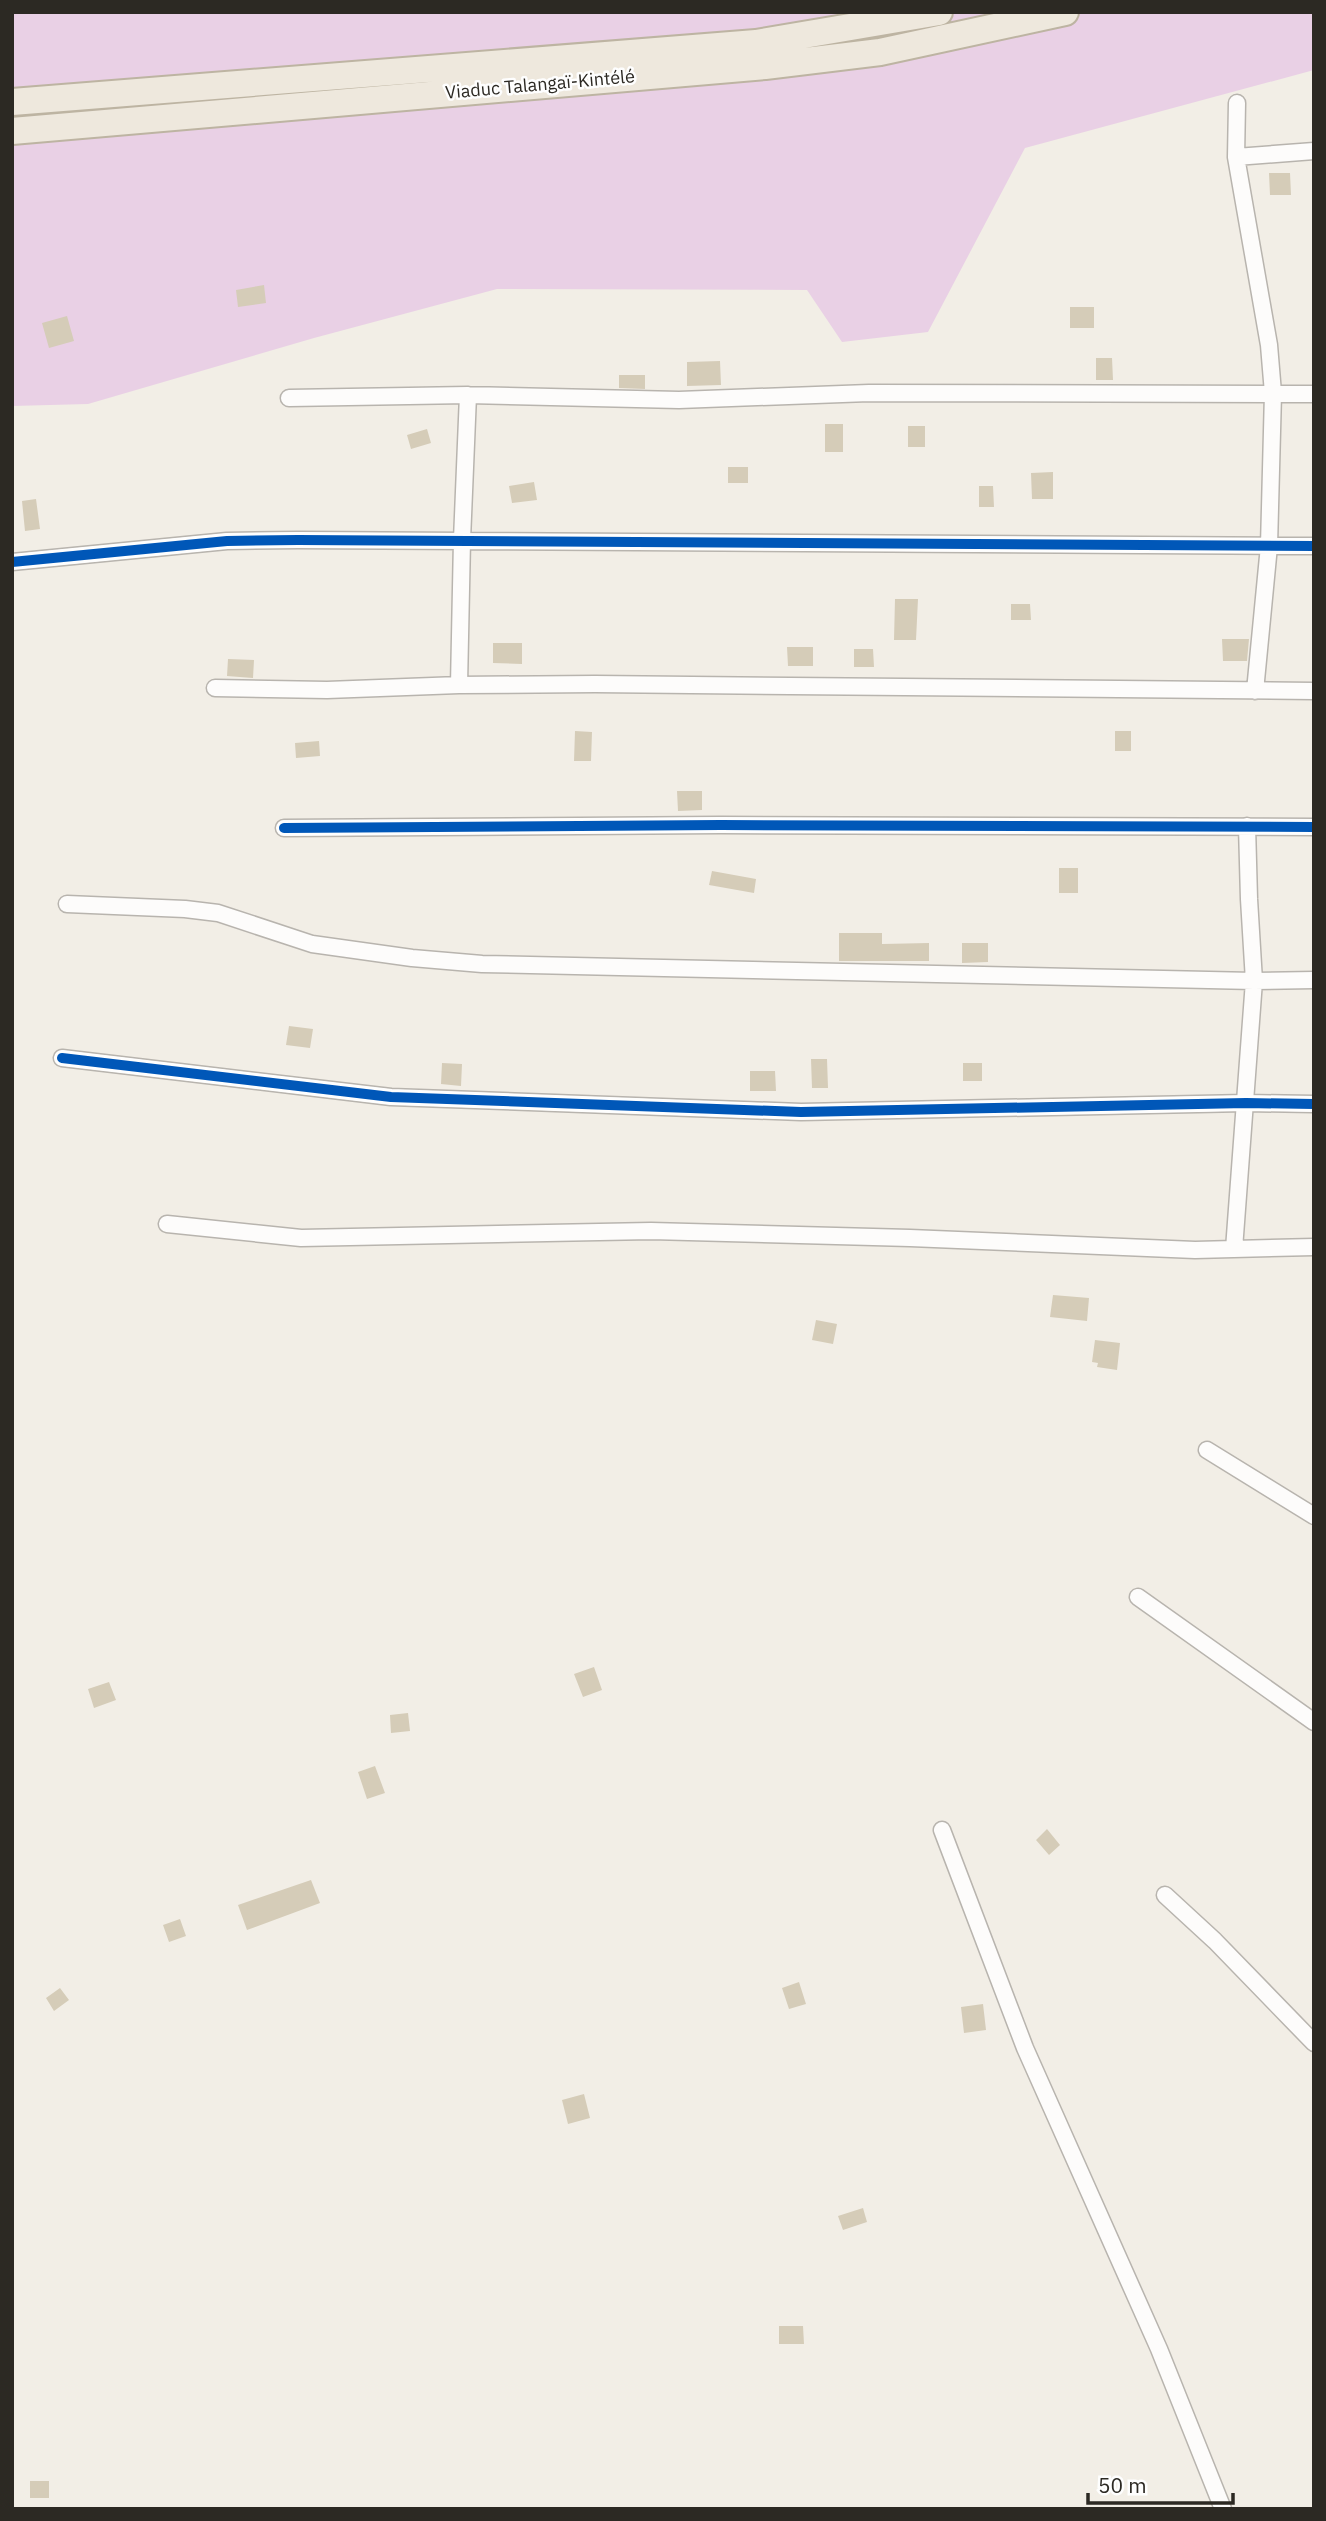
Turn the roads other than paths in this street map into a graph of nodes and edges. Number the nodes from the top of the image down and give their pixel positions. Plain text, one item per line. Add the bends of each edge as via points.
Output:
1 (939, 12) edge
2 (1065, 12) edge
3 (12, 102) edge
4 (1237, 103) dead end
5 (12, 131) edge
6 (1314, 151) edge
7 (1236, 158) junction
8 (1273, 393) junction
9 (1314, 394) edge
10 (468, 395) junction
11 (289, 398) dead end
12 (462, 540) junction
13 (1269, 546) junction
14 (1314, 546) edge
15 (12, 562) edge
16 (459, 685) junction
17 (215, 688) dead end
18 (1255, 691) junction
19 (1314, 691) edge
20 (1248, 826) junction
21 (1314, 827) edge
22 (285, 828) dead end
23 (67, 904) dead end
24 (1314, 980) edge
25 (1254, 981) junction
26 (62, 1058) dead end
27 (1246, 1103) junction
28 (1314, 1104) edge
29 (167, 1224) dead end
30 (1314, 1247) edge
31 (1234, 1249) junction
32 (1207, 1450) dead end
33 (1314, 1516) edge
34 (1138, 1597) dead end
35 (1314, 1722) edge
36 (942, 1830) dead end
37 (1165, 1895) dead end
38 (1314, 2043) edge
39 (1223, 2509) edge

1 - 3 highway, Viaduc Talangaï-Kintélé via 756,43
2 - 5 highway, Viaduc Talangaï-Kintélé via 880,52 765,66
4 - 7 street
6 - 7 street
7 - 8 street via 1269,345
8 - 9 street
8 - 10 street via 869,393 679,400
8 - 13 street
10 - 11 street
10 - 12 street
12 - 13 street
12 - 15 street via 227,541
12 - 16 street
13 - 14 street
13 - 18 street
16 - 17 street
16 - 18 street
18 - 19 street
20 - 21 street
20 - 22 street
20 - 25 street
23 - 25 street via 185,908 218,913 312,944 482,964
24 - 25 street
25 - 27 street
26 - 27 street via 404,1098 801,1112
27 - 28 street
27 - 31 street
29 - 31 street via 301,1238 651,1231
30 - 31 street
32 - 33 street
34 - 35 street
36 - 39 street via 1025,2048 1159,2349
37 - 38 street

